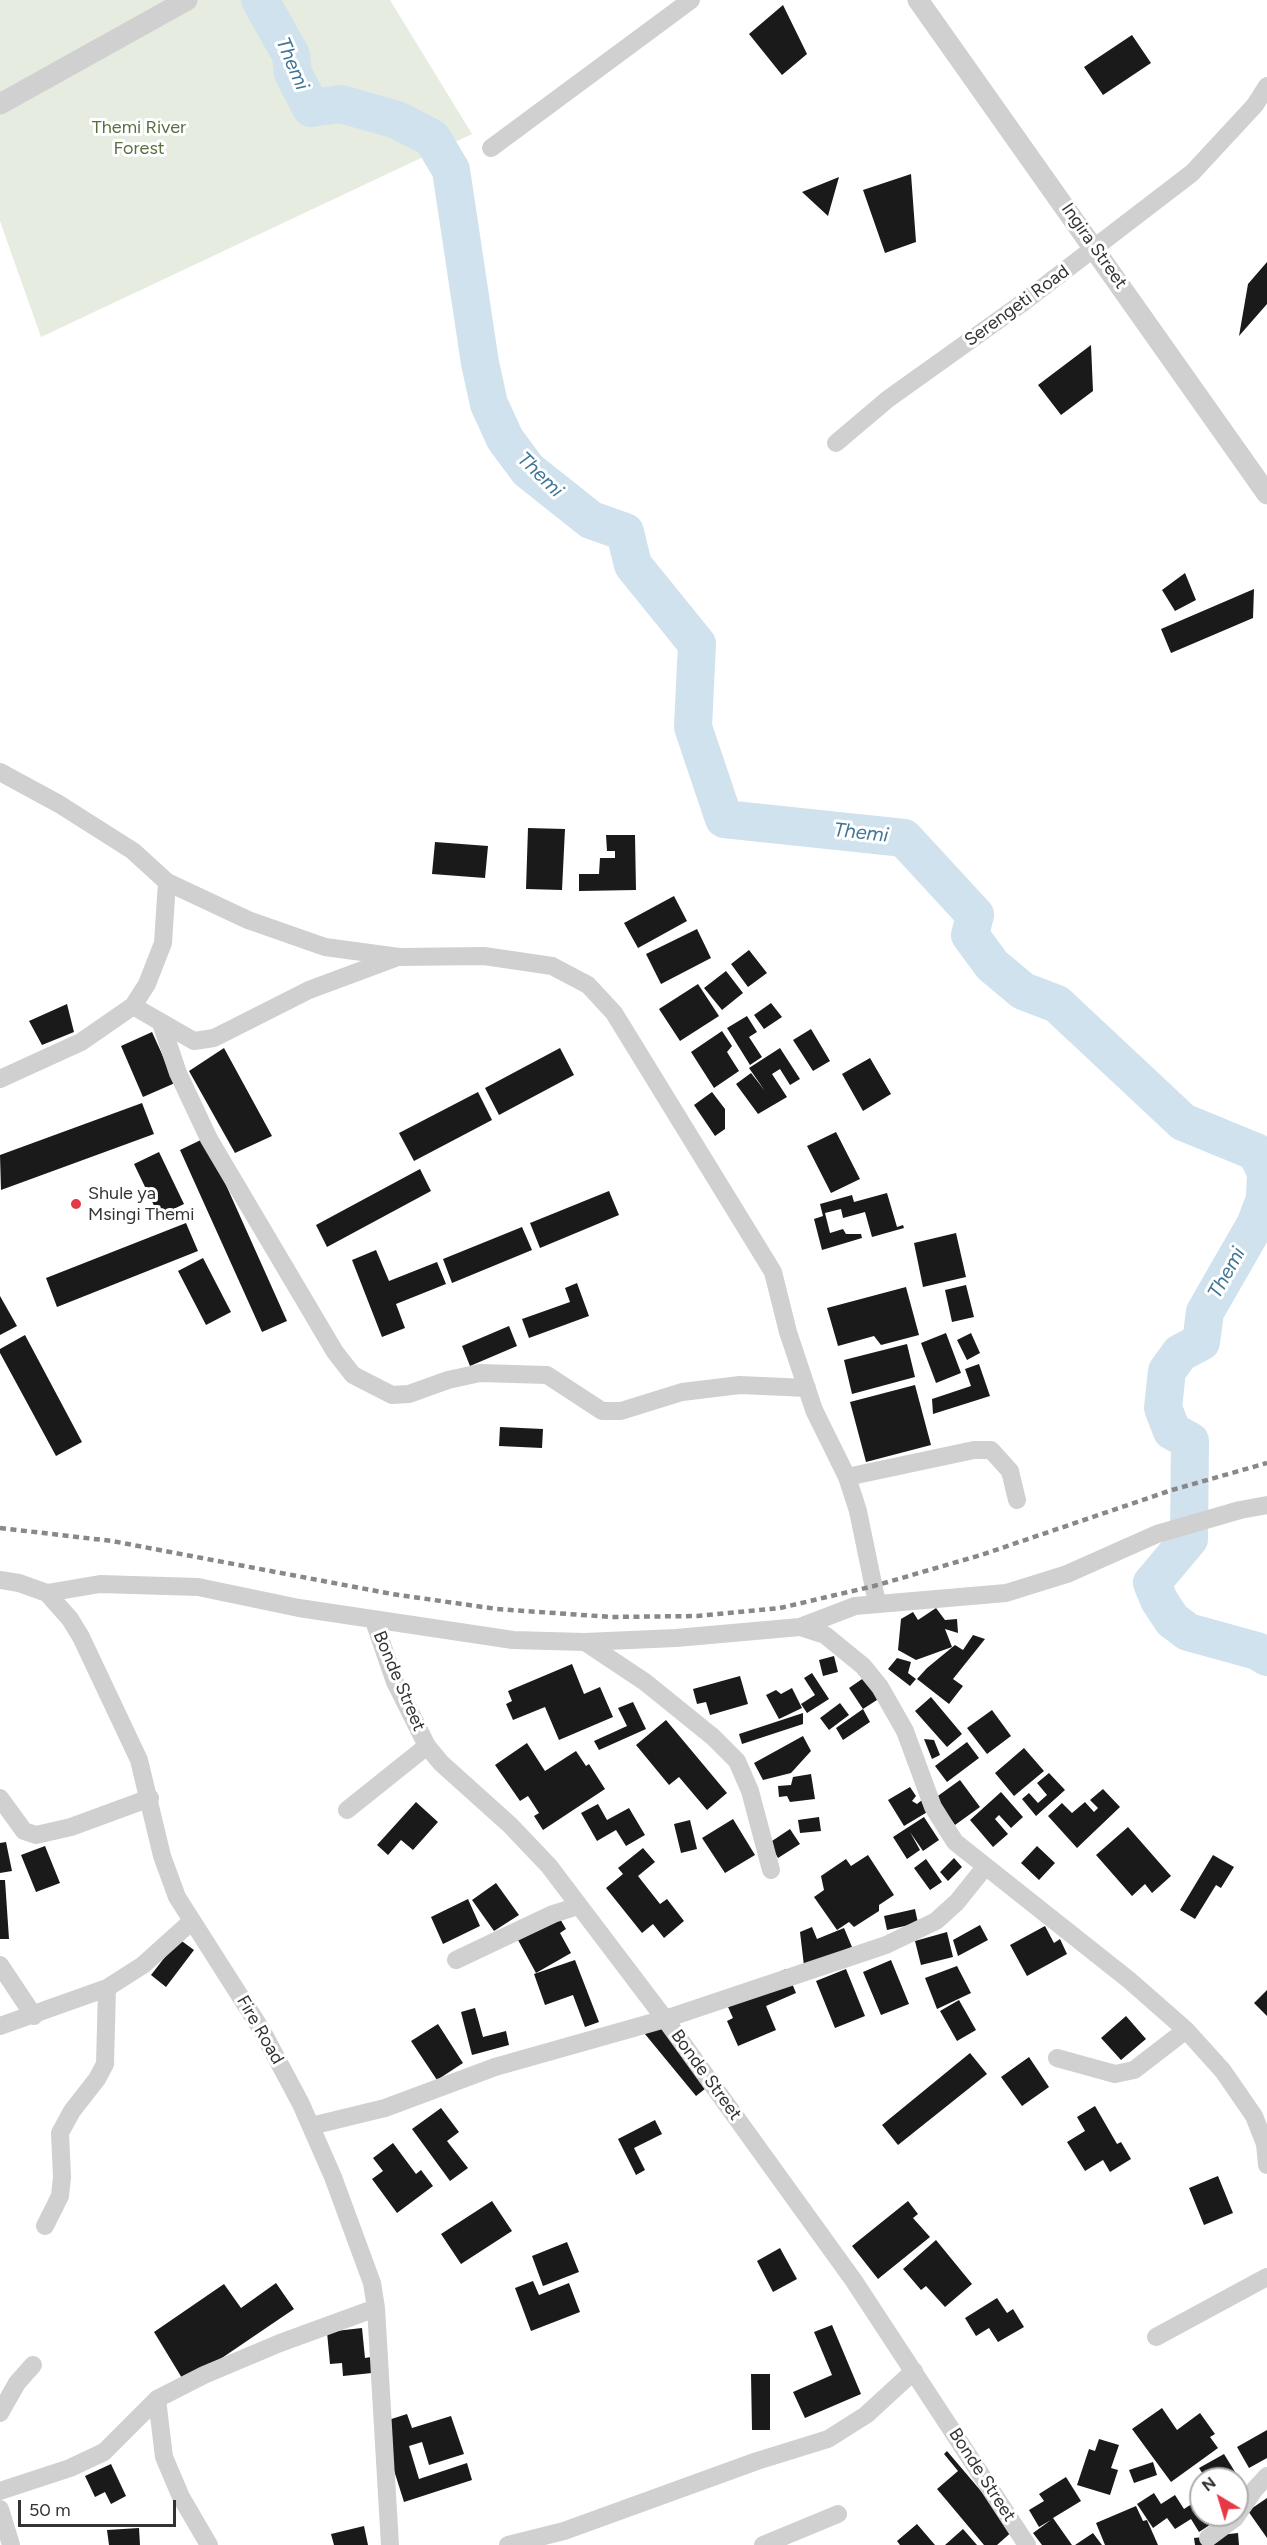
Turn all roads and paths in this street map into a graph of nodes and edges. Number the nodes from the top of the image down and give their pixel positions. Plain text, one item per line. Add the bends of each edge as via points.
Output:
1 (187, 0) edge
2 (691, 0) edge
3 (918, 0) edge
4 (1267, 86) edge
5 (0, 104) edge
6 (491, 148) dead end
7 (1095, 248) junction
8 (836, 443) dead end
9 (1267, 494) edge
10 (0, 772) edge
11 (166, 882) junction
12 (399, 957) junction
13 (133, 1006) junction
14 (161, 1023) junction
15 (0, 1079) edge
16 (807, 1388) junction
17 (847, 1477) junction
18 (1017, 1500) dead end
19 (1267, 1505) edge
20 (0, 1580) edge
21 (48, 1593) junction
22 (877, 1603) junction
23 (374, 1621) junction
24 (800, 1627) junction
25 (585, 1642) junction
26 (427, 1746) junction
27 (0, 1798) edge
28 (150, 1798) junction
29 (347, 1809) dead end
30 (985, 1867) junction
31 (771, 1869) dead end
32 (578, 1906) junction
33 (192, 1920) junction
34 (456, 1960) dead end
35 (0, 1965) edge
36 (107, 1988) junction
37 (34, 2016) junction
38 (664, 2019) junction
39 (0, 2026) edge
40 (1186, 2030) junction
41 (1057, 2058) dead end
42 (311, 2126) junction
43 (1267, 2165) edge
44 (45, 2226) dead end
45 (1267, 2277) edge
46 (376, 2308) junction
47 (1156, 2337) dead end
48 (33, 2365) dead end
49 (914, 2372) junction
50 (157, 2400) junction
51 (0, 2413) edge
52 (1267, 2476) edge
53 (1, 2486) edge
54 (0, 2508) edge
55 (838, 2514) dead end
56 (1208, 2538) dead end
57 (1021, 2542) edge
58 (11, 2545) edge
59 (209, 2545) edge
60 (390, 2545) edge
61 (508, 2545) edge
62 (763, 2545) edge

1 - 5 street
2 - 6 street
3 - 7 street, Ingira Street
4 - 7 street, Serengeti Road via 1255,105 1192,173
7 - 8 street, Serengeti Road via 888,399
7 - 9 street, Ingira Street
10 - 11 street via 133,851
11 - 12 street via 248,920 325,946
11 - 13 street via 163,943 147,984
12 - 14 street via 309,990 214,1038 194,1041
12 - 16 street via 484,956 552,966 588,985 614,1013 773,1272
13 - 14 street
13 - 15 street via 81,1042
14 - 16 street via 178,1073 209,1139 335,1352 353,1375 392,1395 410,1395 480,1373 547,1375 602,1411 621,1411 682,1392 740,1385
16 - 17 street
17 - 18 street via 974,1450 991,1450 1010,1470
17 - 22 street
19 - 22 street via 1156,1534 1067,1574 1006,1593
20 - 21 street
21 - 23 street via 100,1584 198,1587
21 - 28 street, Fire Road via 81,1637 140,1760
22 - 24 street via 855,1606
23 - 25 street via 513,1640
23 - 26 street, Bonde Street via 395,1682
24 - 25 street
24 - 30 street via 825,1635 880,1687 905,1731 933,1807 955,1842
25 - 31 street via 645,1682 737,1761 753,1800
26 - 29 street
26 - 32 street, Bonde Street via 532,1846
27 - 28 street via 19,1826 36,1835 71,1827
28 - 33 street, Fire Road via 168,1876
30 - 38 street via 957,1902 936,1921 917,1931 804,1974
30 - 40 street
32 - 34 street via 522,1927
32 - 38 street, Bonde Street
33 - 36 street via 143,1965
33 - 42 street, Fire Road via 261,2029
35 - 37 street
36 - 37 street
36 - 44 street via 105,2064 60,2133 60,2196
37 - 39 street
38 - 42 street via 495,2067 385,2108
38 - 49 street, Bonde Street via 804,2210
40 - 41 street via 1134,2070 1115,2074
40 - 43 street via 1254,2116 1265,2144
42 - 46 street, Fire Road via 372,2283
45 - 47 street
46 - 50 street via 280,2343
46 - 60 street, Fire Road
48 - 51 street
49 - 57 street, Bonde Street
49 - 61 street via 866,2415 828,2439 585,2524
50 - 53 street via 104,2452 70,2468
50 - 59 street via 164,2457 181,2497
52 - 56 street via 1235,2518
54 - 58 street
55 - 62 street

